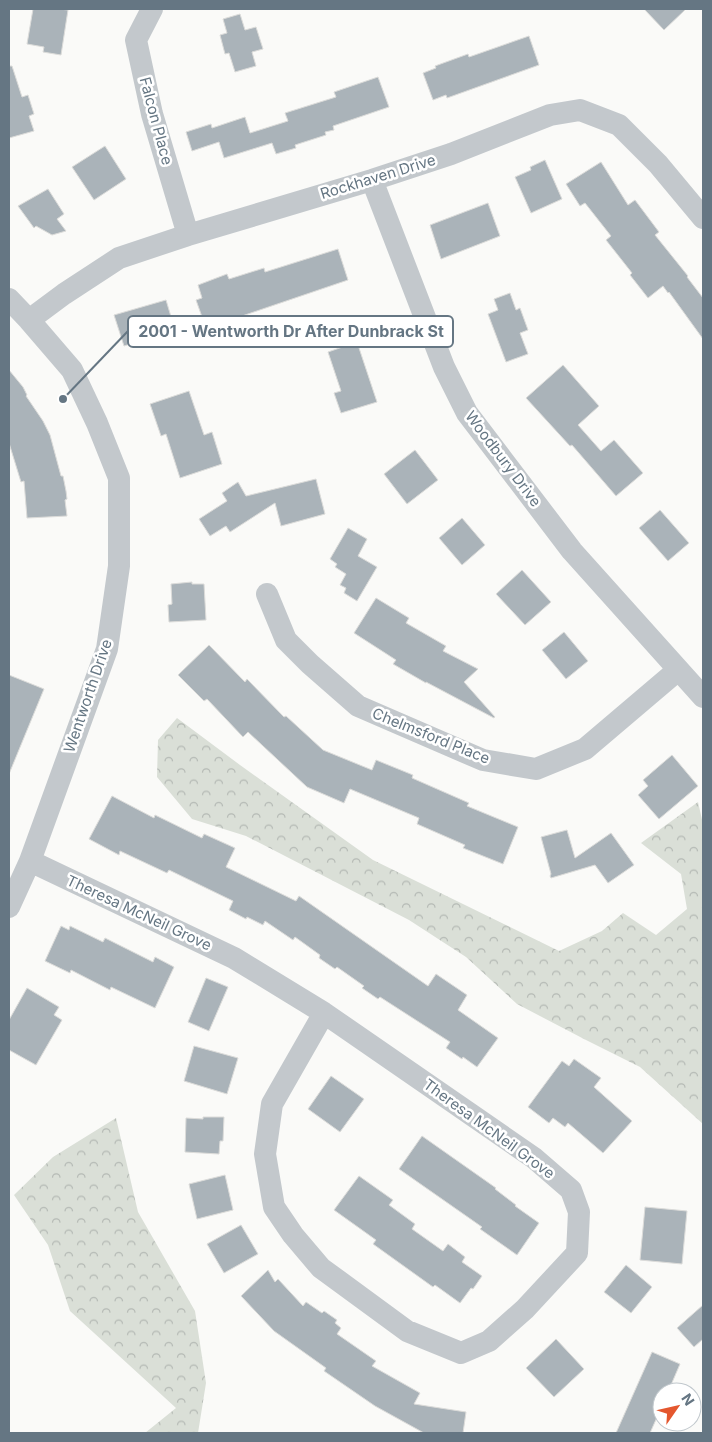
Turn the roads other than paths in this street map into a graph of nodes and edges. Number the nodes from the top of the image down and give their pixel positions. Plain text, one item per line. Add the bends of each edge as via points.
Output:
1 (152, 9) edge
2 (372, 180) junction
3 (703, 218) edge
4 (188, 235) junction
5 (9, 299) edge
6 (29, 320) junction
7 (267, 594) dead end
8 (678, 670) junction
9 (703, 697) edge
10 (30, 862) junction
11 (9, 907) edge
12 (324, 1013) junction

1 - 4 street, Falcon Place via 136,40 152,114
2 - 3 street, Rockhaven Drive via 451,154 550,115 580,110 619,125 658,164
2 - 4 street, Rockhaven Drive
2 - 8 street, Woodbury Drive via 444,367 467,412 572,551
4 - 6 street, Rockhaven Drive via 119,258
5 - 6 street, Wentworth Drive
6 - 10 street, Wentworth Drive via 72,370 120,478 119,566 107,649
7 - 8 street, Chelmsford Place via 286,640 358,706 483,760 536,769 585,749
8 - 9 street, Woodbury Drive
10 - 11 street, Wentworth Drive
10 - 12 street, Theresa McNeil Grove via 234,958
12 - 12 street, Theresa McNeil Grove via 272,1104 266,1154 274,1208 321,1268 407,1331 461,1352 489,1341 524,1310 577,1253 579,1212 571,1190 534,1158

